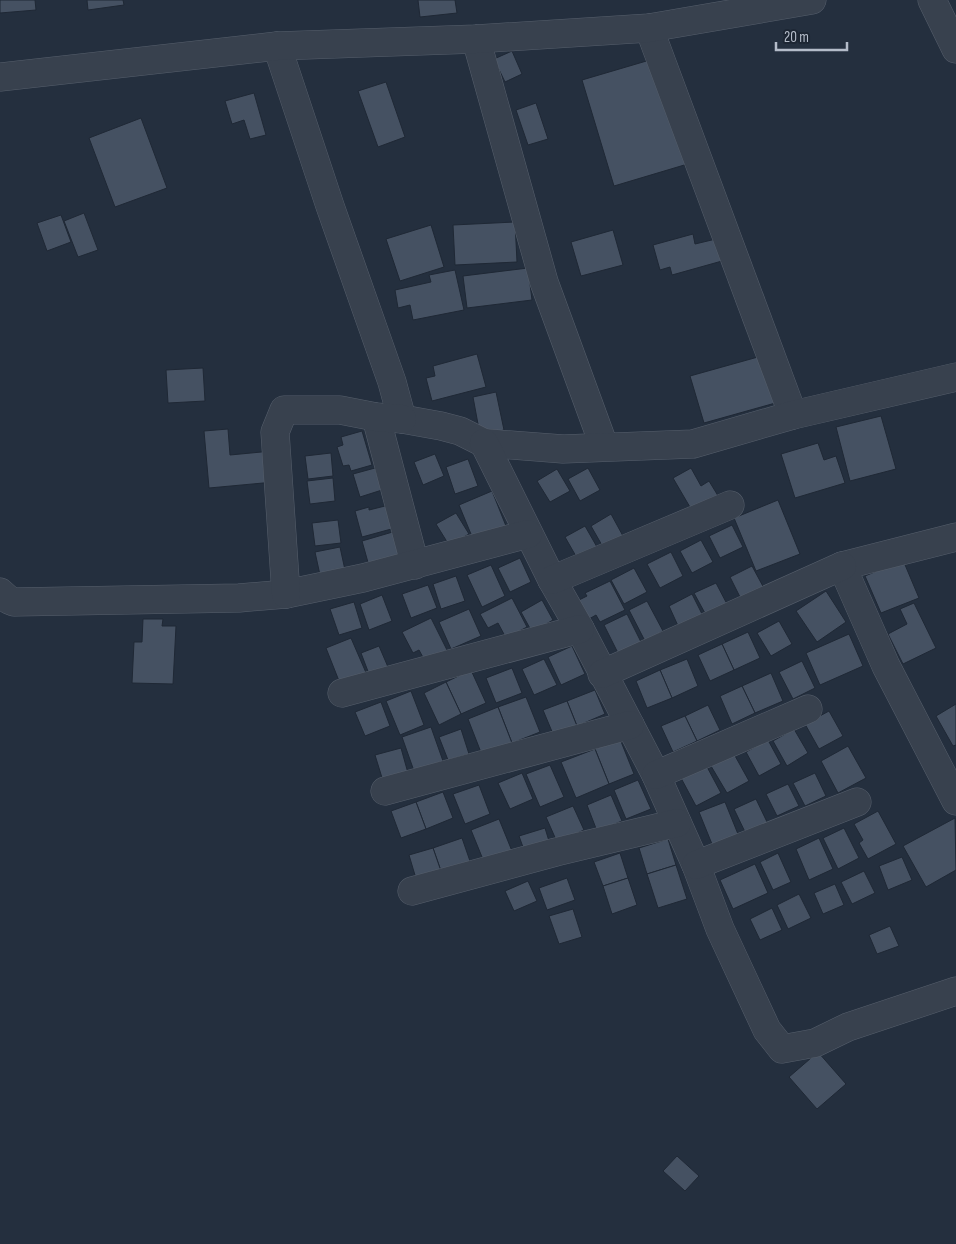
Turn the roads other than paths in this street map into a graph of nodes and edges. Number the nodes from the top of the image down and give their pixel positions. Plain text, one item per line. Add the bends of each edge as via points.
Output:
1 (812, 0) edge
2 (932, 0) edge
3 (650, 28) junction
4 (476, 39) junction
5 (277, 46) junction
6 (956, 49) edge
7 (0, 77) edge
8 (956, 377) edge
9 (793, 415) junction
10 (389, 418) junction
11 (484, 443) junction
12 (604, 446) junction
13 (730, 505) dead end
14 (528, 534) junction
15 (956, 537) edge
16 (415, 565) junction
17 (842, 566) junction
18 (552, 580) junction
19 (0, 592) edge
20 (286, 594) junction
21 (580, 629) junction
22 (602, 674) junction
23 (342, 693) dead end
24 (808, 709) dead end
25 (630, 725) junction
26 (656, 775) junction
27 (385, 791) dead end
28 (857, 802) dead end
29 (956, 802) edge
30 (677, 823) junction
31 (696, 864) junction
32 (412, 891) dead end
33 (956, 991) edge

1 - 3 street
2 - 6 street
3 - 4 street
3 - 9 street
4 - 5 street
4 - 12 street via 544,282
5 - 7 street
5 - 10 street via 392,382
8 - 9 street
9 - 12 street via 693,444
10 - 11 street via 441,426
10 - 16 street
10 - 20 street via 340,410 284,410 275,432
11 - 12 street via 563,449
11 - 14 street
13 - 18 street
14 - 16 street
14 - 18 street
15 - 17 street
16 - 20 street
17 - 22 street
17 - 29 street via 886,666
18 - 21 street
19 - 20 street via 14,602 239,598
21 - 22 street
21 - 23 street
22 - 25 street
24 - 26 street
25 - 26 street
25 - 27 street
26 - 30 street
28 - 31 street
30 - 31 street
30 - 32 street
31 - 33 street via 724,938 767,1030 782,1050 815,1043 848,1027

